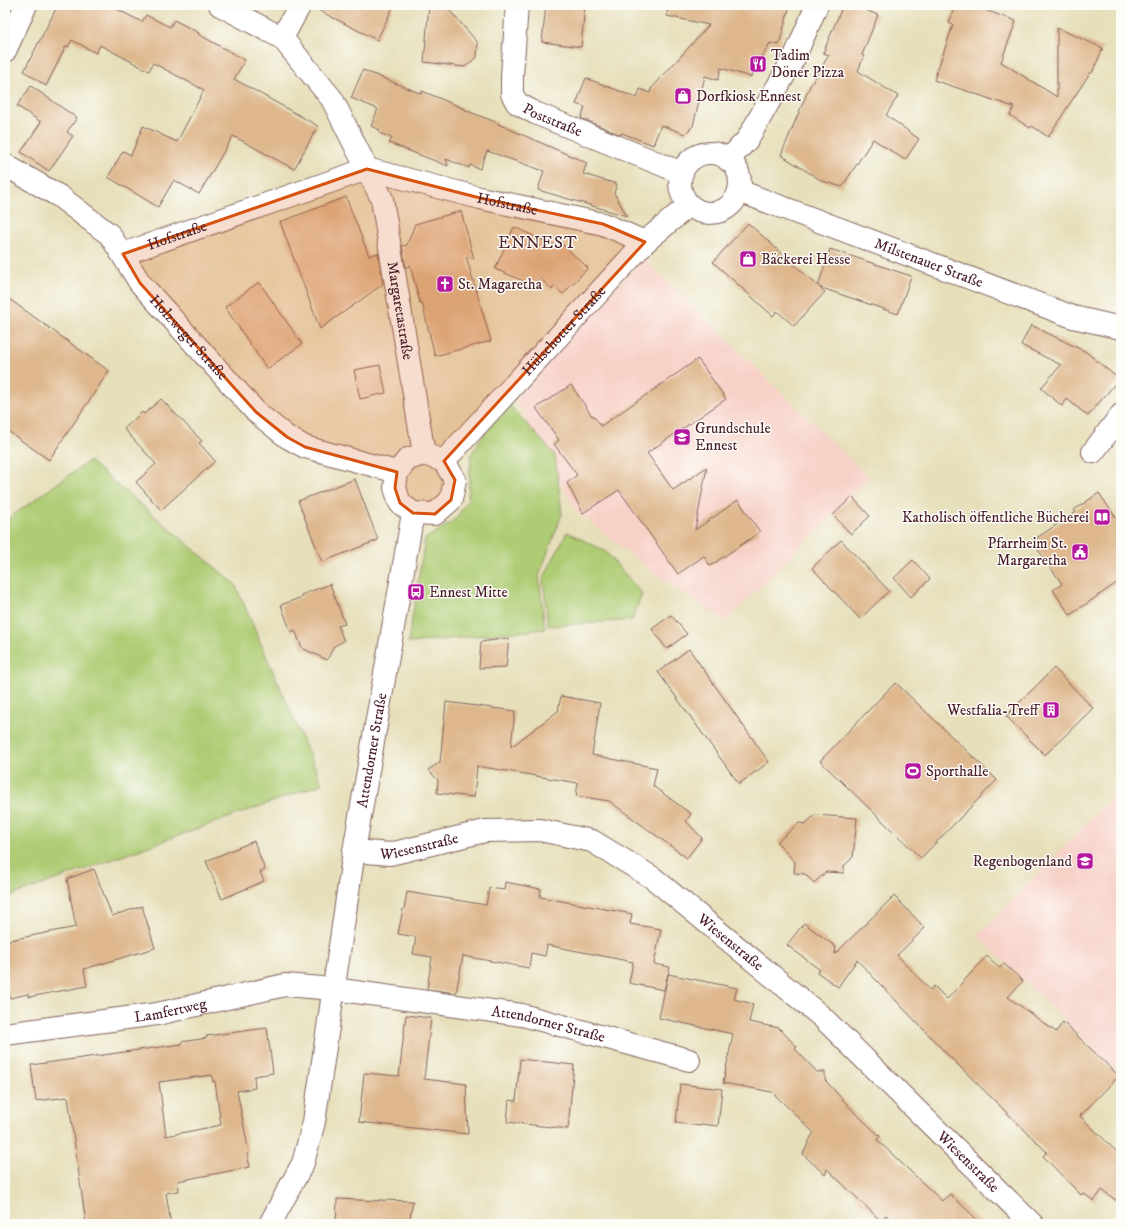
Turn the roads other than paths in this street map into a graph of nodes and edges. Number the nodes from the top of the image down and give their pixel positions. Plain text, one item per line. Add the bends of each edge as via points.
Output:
1 (26, 5) edge
2 (220, 5) edge
3 (300, 5) edge
4 (517, 5) edge
5 (817, 5) edge
6 (282, 38) junction
7 (5, 51) edge
8 (728, 160) junction
9 (5, 165) edge
10 (367, 169) junction
11 (682, 173) junction
12 (739, 191) junction
13 (689, 205) junction
14 (645, 242) junction
15 (122, 254) junction
16 (1121, 328) edge
17 (1121, 415) edge
18 (1093, 452) dead end
19 (424, 454) junction
20 (444, 461) junction
21 (397, 472) junction
22 (413, 513) junction
23 (354, 851) junction
24 (334, 989) junction
25 (5, 1034) edge
26 (689, 1060) dead end
27 (270, 1224) edge
28 (1032, 1224) edge

1 - 7 street
2 - 6 street
3 - 6 street
4 - 11 street, Poststraße via 512,76 512,94 517,103 535,113
5 - 8 street via 795,56 747,140
6 - 10 street via 332,99
8 - 11 street via 711,153 702,155 693,158
8 - 12 street via 736,169 740,180
9 - 15 street, Holzweger Straße via 59,196 110,235
10 - 14 street, Hofstraße via 480,198 603,224
10 - 15 street, Hofstraße
10 - 19 street, Margaretastraße via 382,199
11 - 13 street via 680,184
12 - 13 street via 733,202 718,212 700,212
12 - 16 street, Milstenauer Straße via 1073,317
13 - 14 street, Hülschotter Straße
14 - 20 street, Hülschotter Straße
15 - 21 street, Holzweger Straße via 145,289 256,412 287,437 305,447
17 - 18 street
19 - 20 street
19 - 21 street via 408,459
20 - 22 street via 455,480 451,500 434,514
21 - 22 street via 395,488 400,503
22 - 23 street, Attendorner Straße
23 - 24 street, Attendorner Straße
23 - 28 street, Wiesenstraße via 390,854 485,831 540,830 592,841 653,878 822,1017
24 - 25 street, Lamfertweg via 285,985 157,1014
24 - 26 street, Attendorner Straße via 522,1014
24 - 27 street, Attendorner Straße via 314,1122 303,1163

